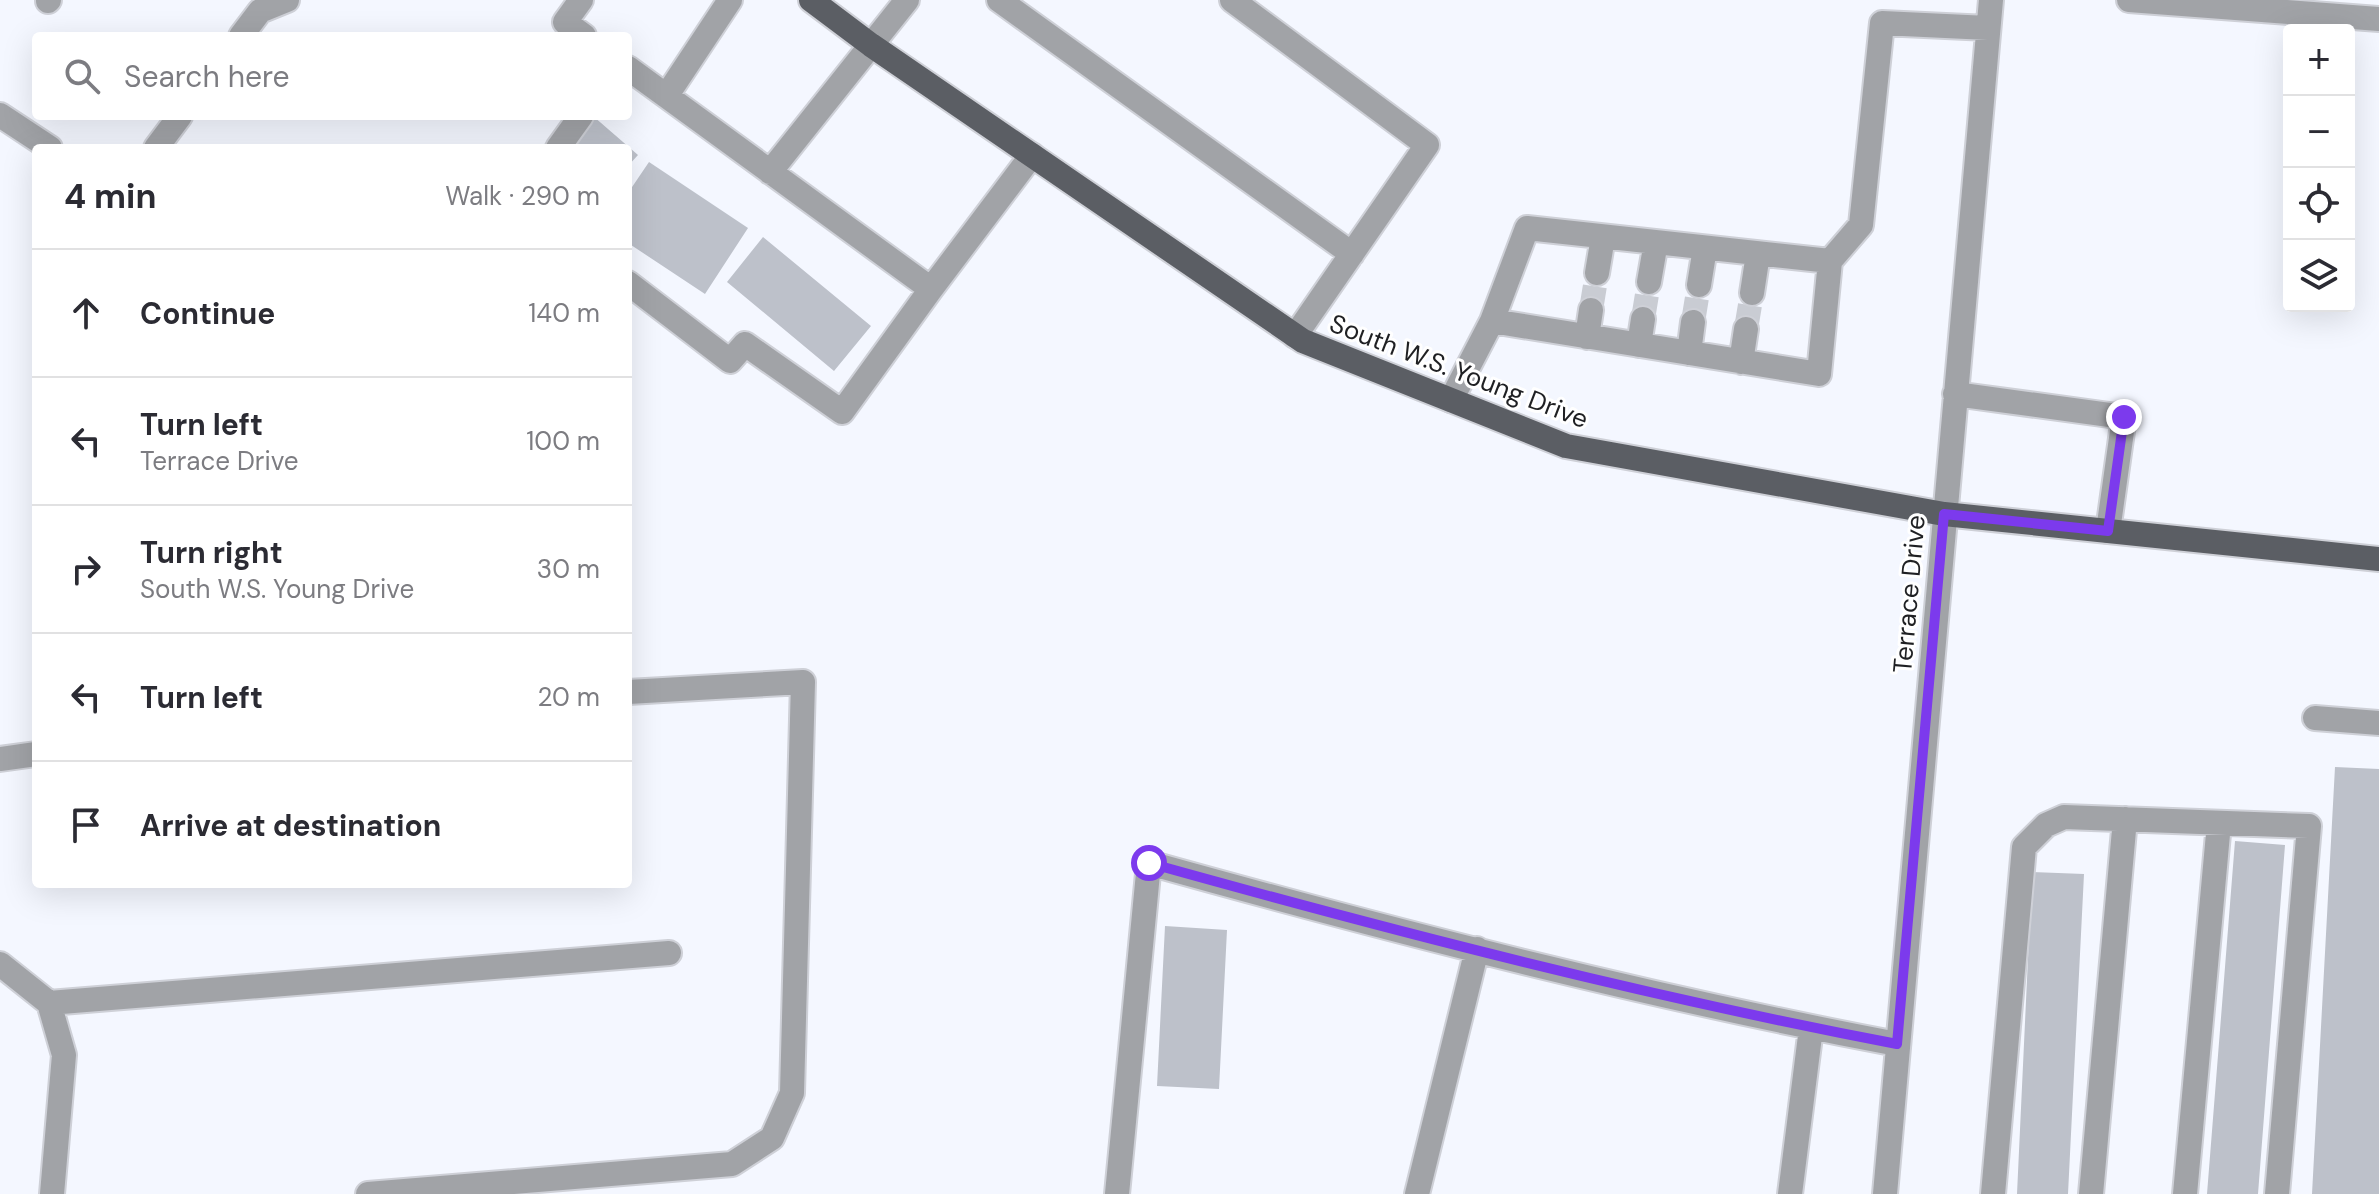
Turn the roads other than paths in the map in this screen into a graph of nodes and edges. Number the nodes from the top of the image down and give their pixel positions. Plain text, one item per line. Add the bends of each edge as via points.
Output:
1 (287, 0) edge
2 (581, 0) edge
3 (730, 0) edge
4 (811, 0) edge
5 (907, 0) edge
6 (999, 0) edge
7 (1232, 0) edge
8 (1991, 0) edge
9 (2129, 0) edge
10 (260, 5) edge
11 (2379, 19) edge
12 (1988, 28) junction
13 (243, 32) edge
14 (579, 32) edge
15 (871, 45) junction
16 (632, 71) edge
17 (667, 95) junction
18 (0, 115) edge
19 (177, 120) edge
20 (578, 120) edge
21 (44, 144) edge
22 (159, 144) edge
23 (561, 144) edge
24 (1032, 155) junction
25 (770, 172) junction
26 (1603, 237) junction
27 (1656, 242) junction
28 (1705, 248) junction
29 (1352, 254) junction
30 (1758, 254) junction
31 (1830, 261) junction
32 (1597, 273) tunnel mouth
33 (1649, 282) tunnel mouth
34 (1699, 285) tunnel mouth
35 (632, 286) edge
36 (931, 289) junction
37 (1752, 293) tunnel mouth
38 (1591, 310) tunnel mouth
39 (1643, 319) tunnel mouth
40 (1492, 321) junction
41 (1693, 322) tunnel mouth
42 (1746, 329) tunnel mouth
43 (1295, 336) junction
44 (1587, 337) junction
45 (1639, 345) junction
46 (1689, 353) junction
47 (1741, 362) junction
48 (1955, 394) junction
49 (1451, 400) junction
50 (1944, 514) junction
51 (2108, 531) junction
52 (2379, 559) edge
53 (632, 692) edge
54 (2315, 718) dead end
55 (2379, 723) edge
56 (32, 755) edge
57 (0, 759) edge
58 (2125, 819) junction
59 (2219, 823) junction
60 (1477, 949) junction
61 (669, 953) dead end
62 (0, 964) edge
63 (49, 1003) junction
64 (1811, 1028) junction
65 (1897, 1044) junction
66 (52, 1194) edge
67 (368, 1194) edge
68 (1117, 1194) edge
69 (1417, 1194) edge
70 (1790, 1194) edge
71 (1885, 1194) edge
72 (1993, 1194) edge
73 (2091, 1194) edge
74 (2185, 1194) edge
75 (2277, 1194) edge

1 - 10 street
2 - 14 street via 565,22
3 - 17 street
4 - 15 main road, South W.S. Young Drive
5 - 15 street
6 - 29 street
7 - 29 street via 1427,145
8 - 12 street, Terrace Drive
9 - 11 street
10 - 13 street
12 - 31 street via 1882,23 1861,225
12 - 48 street, Terrace Drive
15 - 24 main road, South W.S. Young Drive
15 - 25 street
16 - 17 street
17 - 25 street
18 - 21 street
19 - 22 street
20 - 23 street
24 - 36 street
24 - 43 main road, South W.S. Young Drive
25 - 36 street
26 - 27 street
26 - 32 street
26 - 40 street via 1527,228
27 - 28 street
27 - 33 street
28 - 30 street
28 - 34 street
29 - 43 street
30 - 31 street
30 - 37 street
31 - 47 street via 1819,374
35 - 36 street via 730,361 745,344 842,412
38 - 44 street
39 - 45 street
40 - 44 street
40 - 49 street
41 - 46 street
42 - 47 street
43 - 49 main road, South W.S. Young Drive
44 - 45 street
45 - 46 street
46 - 47 street
48 - 50 street, Terrace Drive
48 - 51 street via 2124,417
49 - 50 main road, South W.S. Young Drive via 1566,446
50 - 51 main road, South W.S. Young Drive
50 - 65 street, Terrace Drive
51 - 52 main road, South W.S. Young Drive
53 - 67 street via 803,682 792,1093 772,1138 732,1164
54 - 55 street
56 - 57 street
58 - 59 street
58 - 72 street via 2064,817 2046,825 2024,847
58 - 73 street
59 - 74 street
59 - 75 street via 2309,826
60 - 64 street
60 - 68 street via 1149,863
60 - 69 street
61 - 63 street
62 - 63 street
63 - 66 street via 64,1055
64 - 65 street
64 - 70 street
65 - 71 street, Terrace Drive

